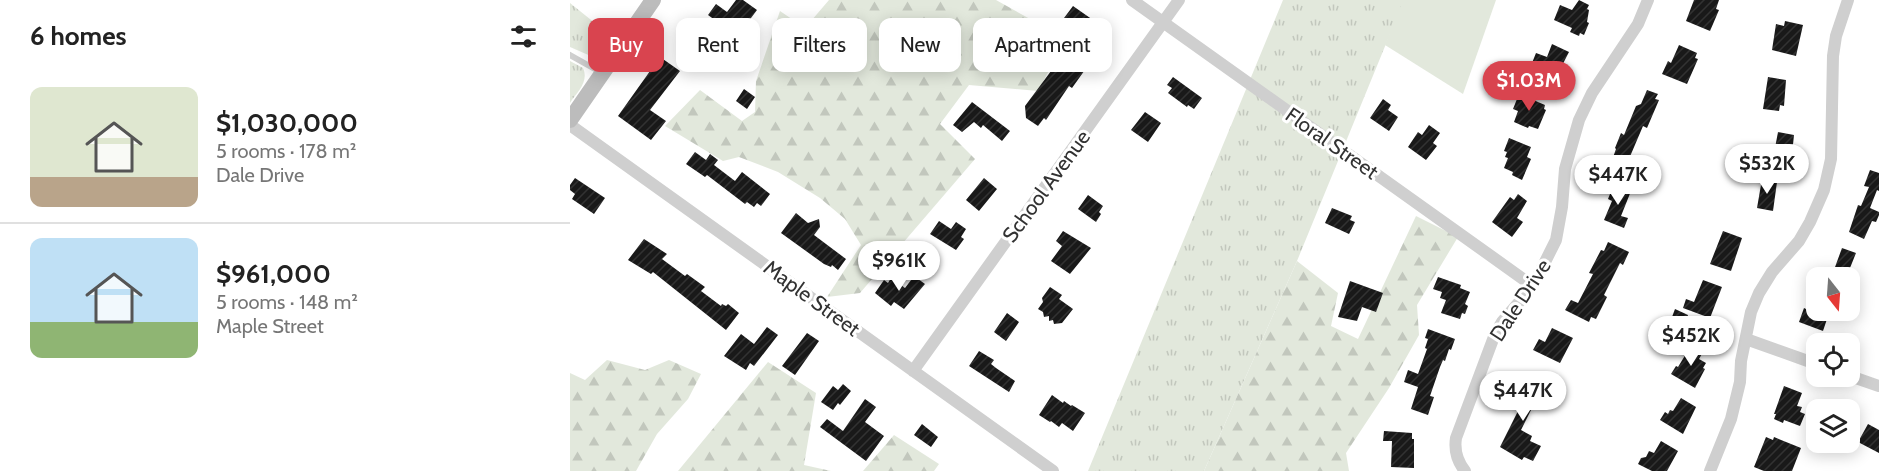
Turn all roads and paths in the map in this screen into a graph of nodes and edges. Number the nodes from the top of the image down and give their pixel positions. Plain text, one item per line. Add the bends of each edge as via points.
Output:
1 (653, 0) edge
2 (1132, 0) edge
3 (1179, 0) edge
4 (1648, 0) edge
5 (1848, 0) edge
6 (1163, 22) junction
7 (570, 55) edge
8 (602, 73) junction
9 (570, 120) edge
10 (570, 125) edge
11 (1533, 286) junction
12 (1746, 339) junction
13 (1806, 360) edge
14 (913, 371) junction
15 (1860, 379) edge
16 (1879, 386) edge
17 (1053, 471) edge
18 (1465, 471) edge
19 (1710, 471) edge

1 - 8 street
2 - 6 street, Floral Street
3 - 6 street, School Avenue
4 - 11 street, Dale Drive via 1638,24 1592,93 1579,120 1565,169 1556,240
5 - 12 street via 1833,56 1831,159 1824,190 1799,241 1759,293
6 - 11 street, Floral Street
6 - 14 street, School Avenue
7 - 8 lane
8 - 9 street
10 - 14 street, Maple Street
11 - 18 street, Dale Drive via 1495,334 1461,423 1455,448
12 - 13 street
12 - 19 street via 1731,419
14 - 17 street, Maple Street
15 - 16 street

